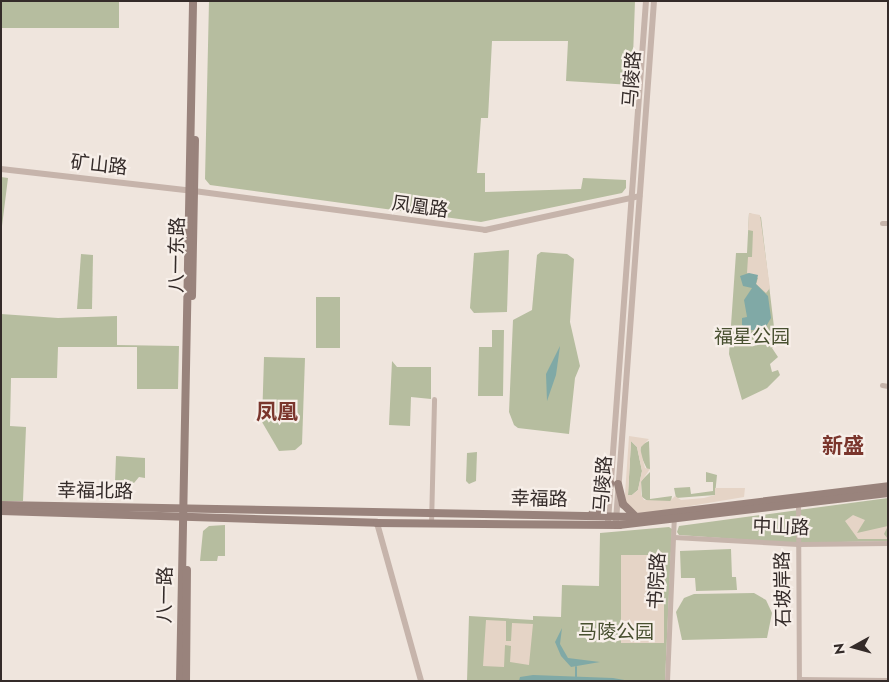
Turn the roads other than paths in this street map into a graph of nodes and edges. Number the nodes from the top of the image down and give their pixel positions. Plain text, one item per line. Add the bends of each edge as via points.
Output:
1 (193, 1) edge
2 (198, 1) edge
3 (646, 1) edge
4 (654, 1) edge
5 (1, 169) edge
6 (192, 191) junction
7 (639, 196) junction
8 (630, 198) junction
9 (434, 399) dead end
10 (610, 484) junction
11 (618, 484) junction
12 (888, 486) edge
13 (888, 492) edge
14 (798, 501) junction
15 (1, 505) edge
16 (1, 511) edge
17 (185, 513) junction
18 (432, 515) junction
19 (583, 516) junction
20 (608, 516) junction
21 (616, 516) junction
22 (636, 517) junction
23 (674, 517) junction
24 (377, 523) junction
25 (431, 524) junction
26 (607, 525) junction
27 (616, 525) junction
28 (674, 537) junction
29 (888, 543) edge
30 (798, 544) junction
31 (799, 680) edge
32 (888, 680) edge
33 (180, 681) edge
34 (186, 681) edge
35 (421, 681) edge
36 (667, 681) edge

1 - 6 main road, 八一东路
2 - 6 main road, 八一东路
3 - 8 street, 马陵路
4 - 7 street, 马陵路
5 - 6 street, 矿山路
6 - 8 street, 凤凰路 via 485,230
6 - 17 main road, 八一东路
7 - 8 street, 凤凰路
7 - 11 street, 马陵路
8 - 10 street, 马陵路
9 - 18 street
10 - 19 main road via 599,512
10 - 20 street, 马陵路
11 - 21 street, 马陵路
11 - 22 main road via 623,504
12 - 14 main road, 幸福路
13 - 14 main road, 幸福路
14 - 23 main road, 幸福路
14 - 30 street, 石坡岸路
15 - 17 main road, 幸福北路
16 - 17 main road, 幸福北路
17 - 18 main road, 幸福路
17 - 24 main road, 幸福路
17 - 33 main road, 八一路
17 - 34 main road, 八一路
18 - 19 main road, 幸福路
18 - 25 street
19 - 20 main road, 幸福路
20 - 21 main road, 幸福路
20 - 26 street, 马陵路
21 - 22 main road, 幸福路
21 - 27 street, 马陵路
22 - 23 main road, 幸福路
23 - 27 main road, 幸福路
23 - 28 street, 书院路
24 - 25 main road, 幸福路
24 - 35 street
25 - 26 main road, 幸福路
26 - 27 main road, 马陵路
28 - 30 street, 中山路
28 - 36 street, 书院路
29 - 30 street, 中山路
30 - 31 street, 石坡岸路
31 - 32 street

